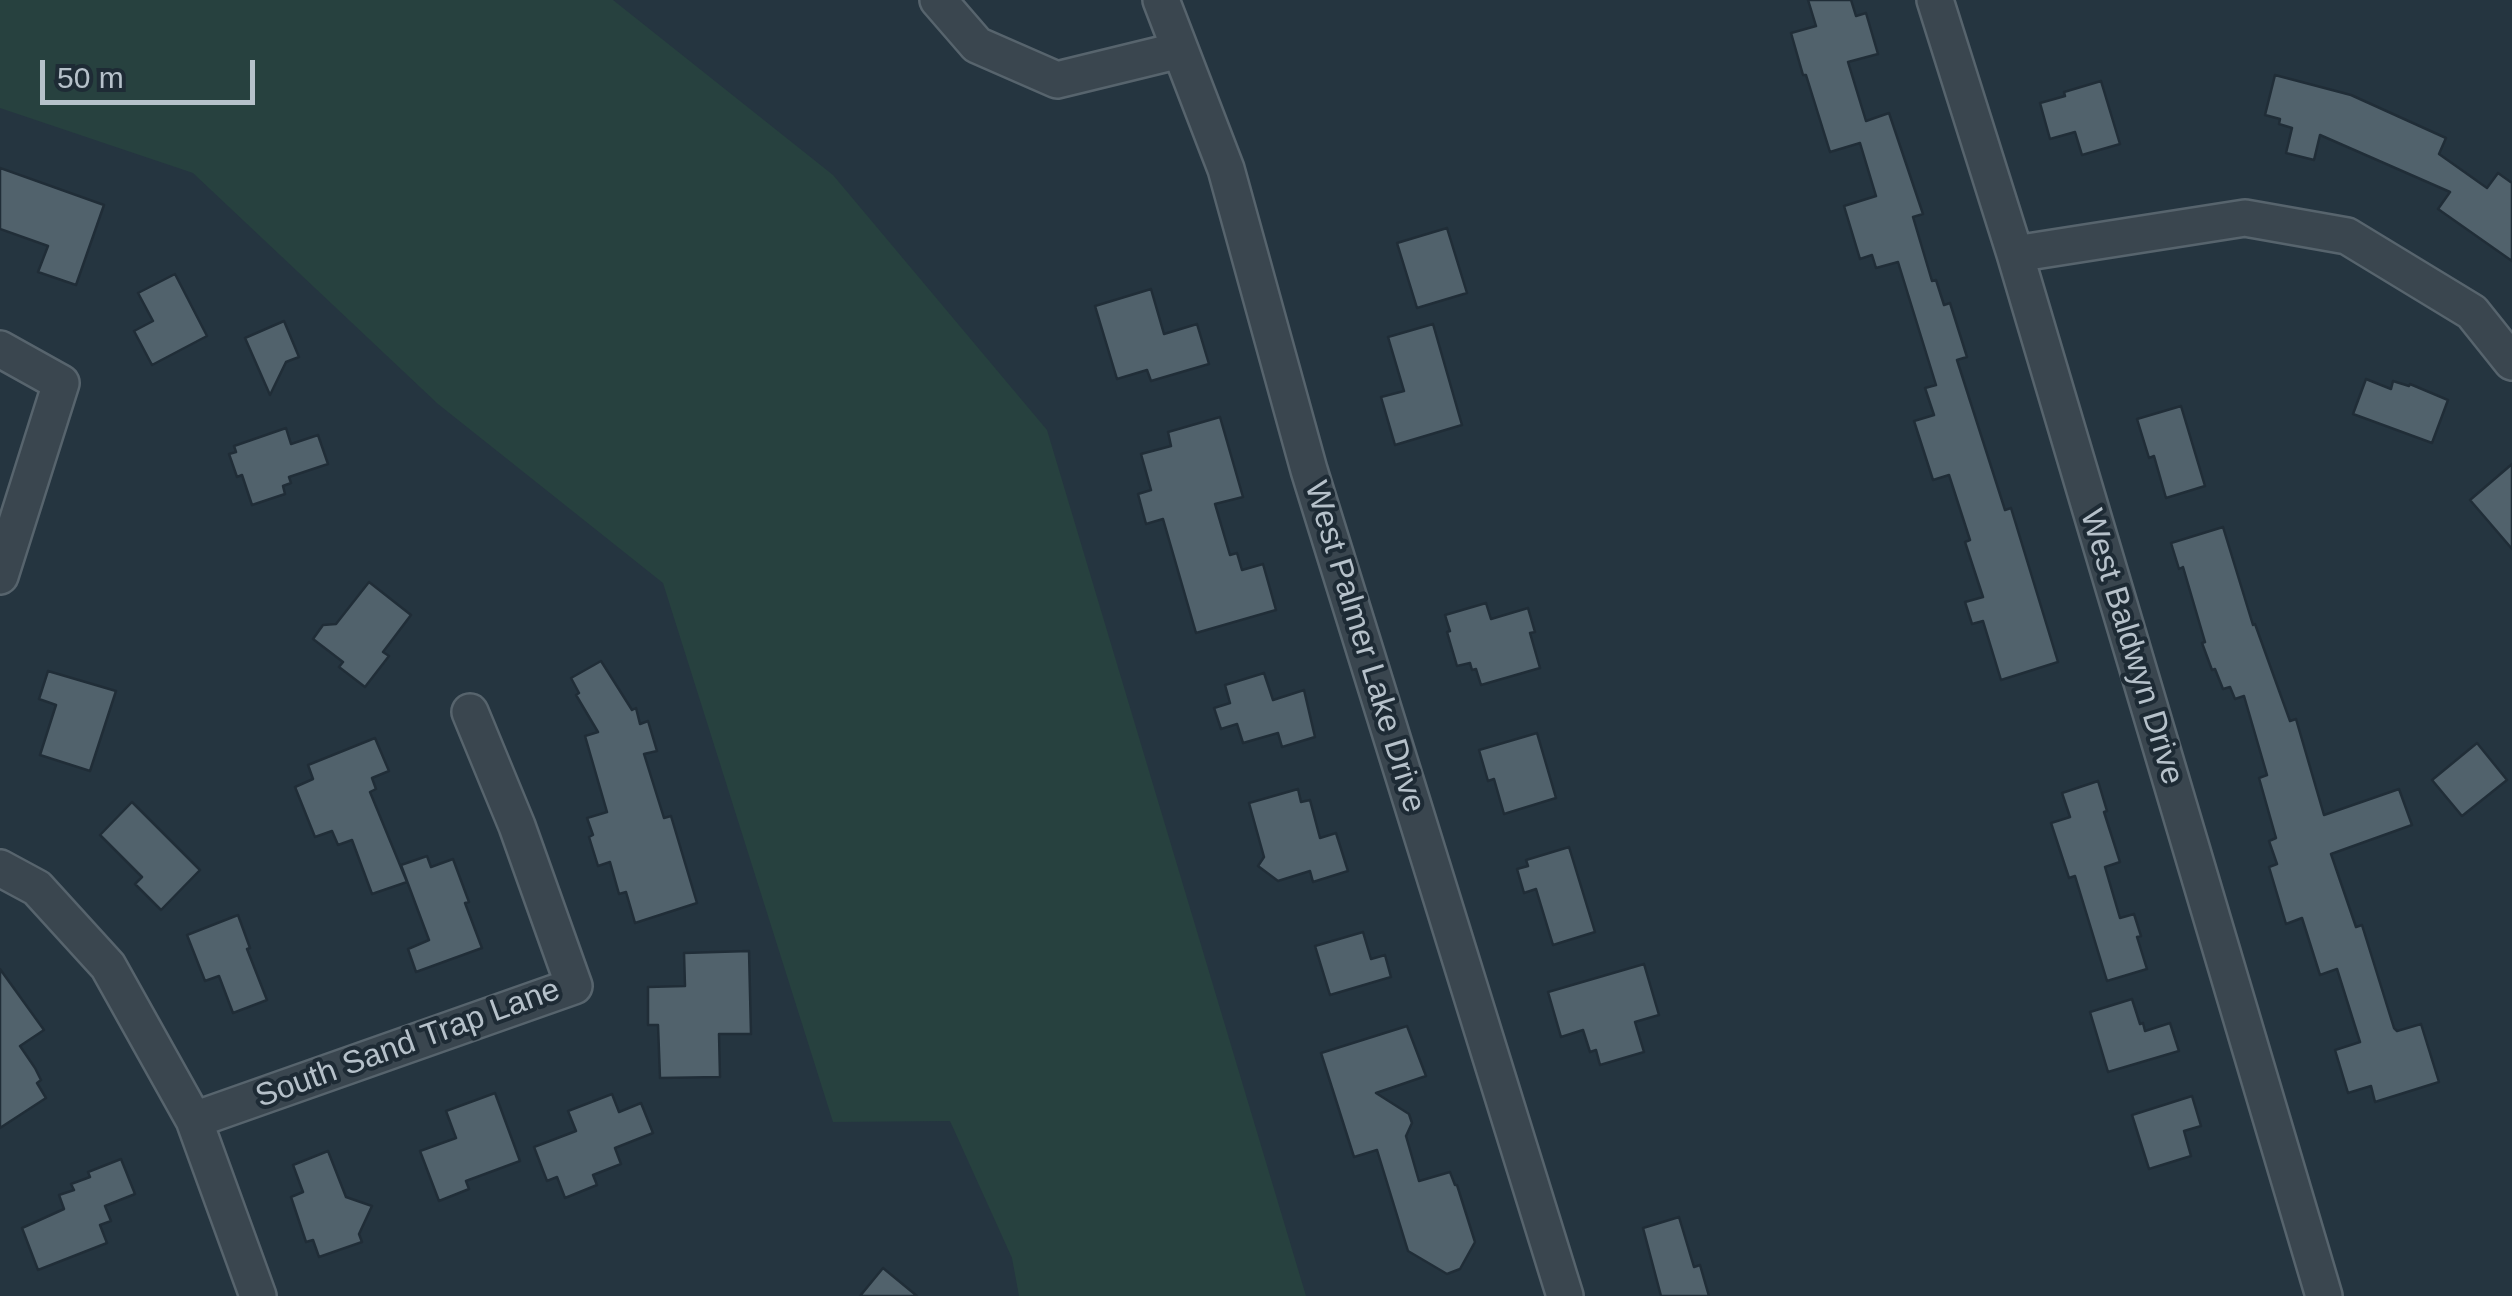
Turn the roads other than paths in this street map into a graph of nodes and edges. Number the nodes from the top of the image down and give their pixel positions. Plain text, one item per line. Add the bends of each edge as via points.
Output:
1 (938, 0) edge
2 (1160, 0) edge
3 (1934, 0) edge
4 (1180, 50) junction
5 (2014, 254) junction
6 (0, 349) edge
7 (2512, 362) edge
8 (0, 576) edge
9 (470, 712) dead end
10 (0, 868) edge
11 (194, 1120) junction
12 (258, 1296) edge
13 (1565, 1296) edge
14 (2324, 1296) edge

1 - 4 street via 977,46 1057,80
2 - 4 street, West Palmer Lake Drive
3 - 5 street, West Baldwyn Drive
4 - 13 street, West Palmer Lake Drive via 1226,169 1309,470
5 - 7 street via 2245,218 2348,236 2472,312
5 - 14 street, West Baldwyn Drive
6 - 8 street via 61,383
9 - 11 street, South Sand Trap Lane via 574,986
10 - 11 street via 37,888 108,966
11 - 12 street

